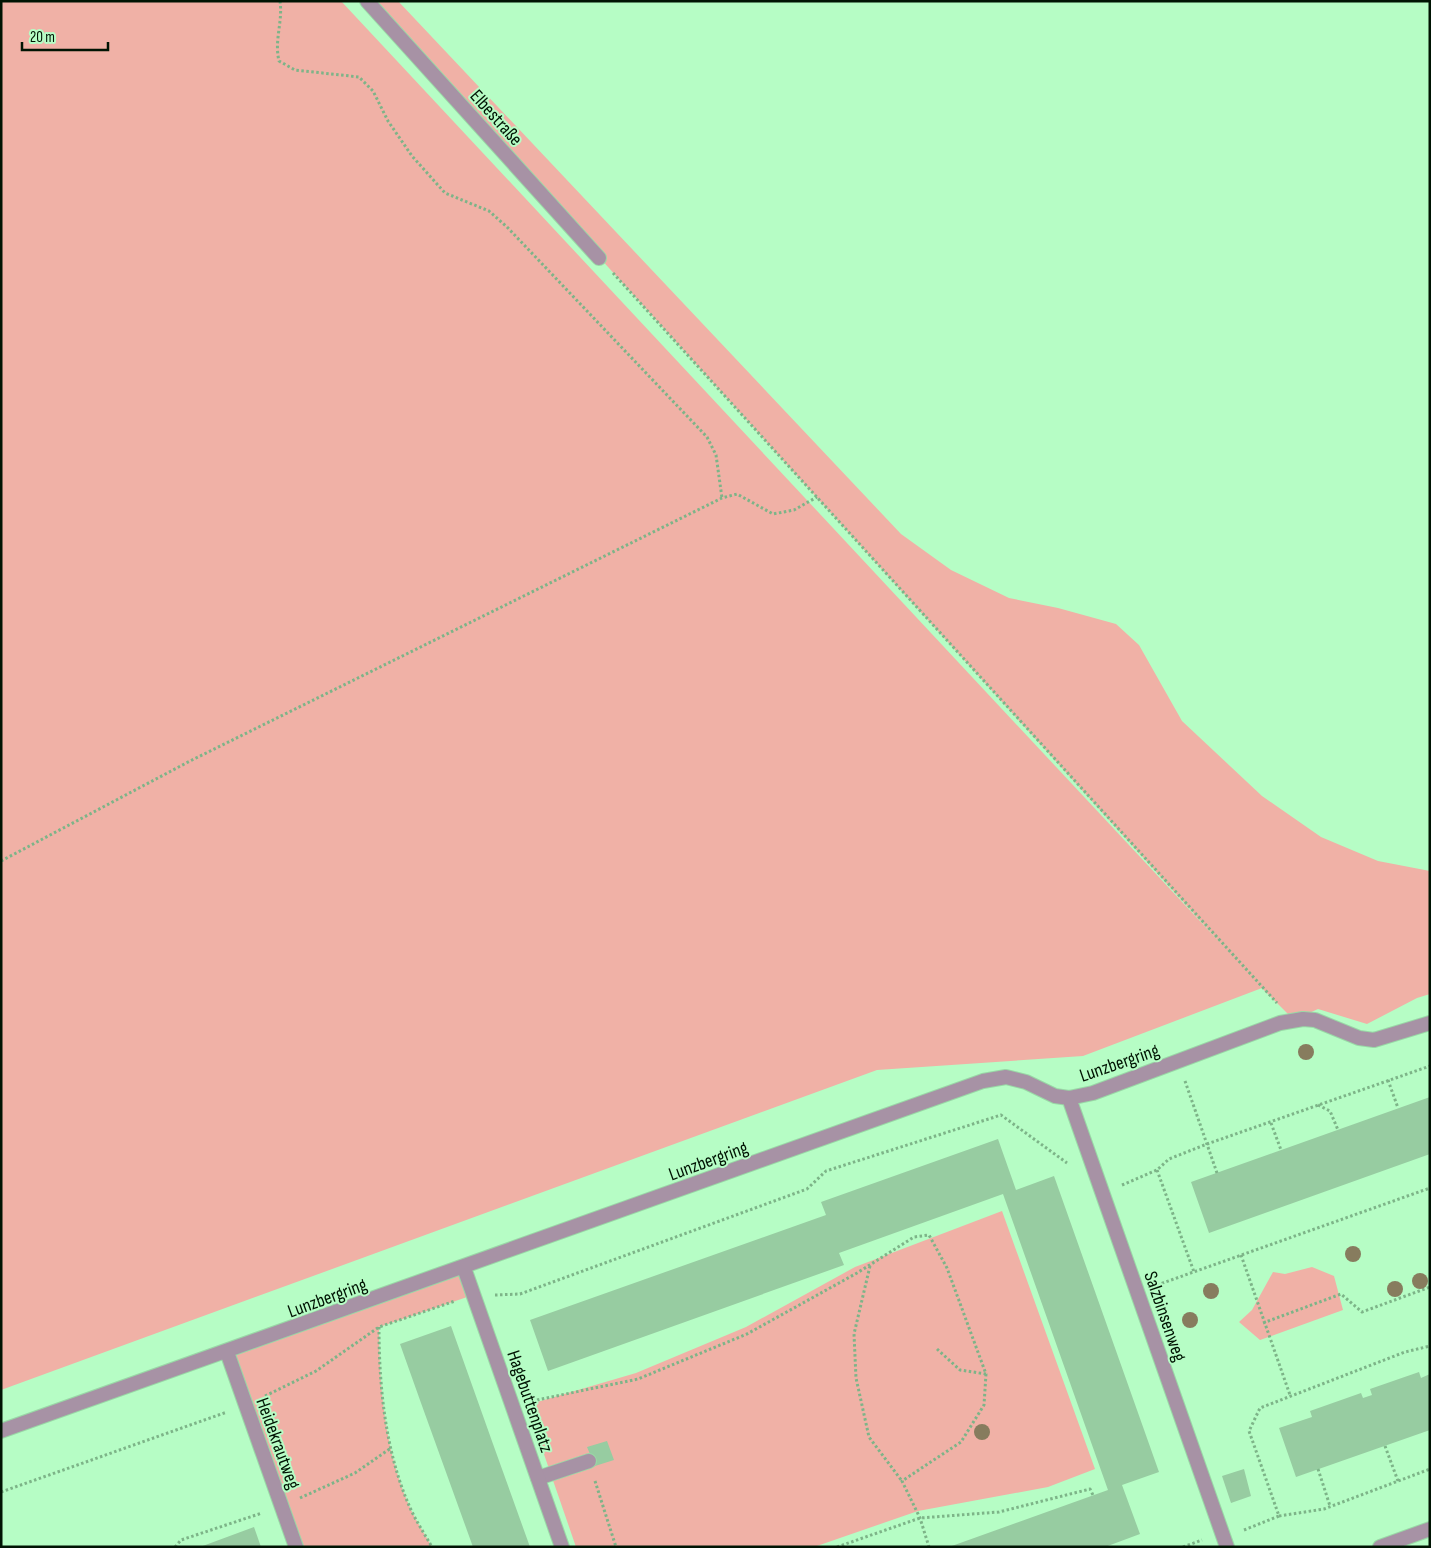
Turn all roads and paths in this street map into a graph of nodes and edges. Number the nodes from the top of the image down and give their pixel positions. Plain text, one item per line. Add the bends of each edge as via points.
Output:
1 (280, 1) edge
2 (367, 1) edge
3 (599, 258) joint
4 (817, 497) junction
5 (722, 498) junction
6 (1, 861) edge
7 (1294, 1020) junction
8 (1430, 1023) edge
9 (1179, 1061) junction
10 (1430, 1066) edge
11 (1388, 1080) junction
12 (1069, 1098) junction
13 (1318, 1105) junction
14 (1398, 1108) dead end
15 (1271, 1123) junction
16 (1338, 1130) dead end
17 (1206, 1144) junction
18 (1281, 1150) dead end
19 (1070, 1170) dead end
20 (1157, 1170) junction
21 (1217, 1173) dead end
22 (1430, 1188) edge
23 (1102, 1192) junction
24 (1241, 1255) junction
25 (870, 1265) junction
26 (464, 1268) junction
27 (1194, 1272) junction
28 (1430, 1287) edge
29 (1138, 1292) junction
30 (473, 1295) junction
31 (1263, 1322) junction
32 (379, 1327) junction
33 (1430, 1346) edge
34 (937, 1349) dead end
35 (227, 1352) junction
36 (986, 1374) junction
37 (1290, 1395) junction
38 (512, 1405) junction
39 (246, 1406) junction
40 (1, 1431) edge
41 (1385, 1446) dead end
42 (589, 1461) joint
43 (1318, 1469) dead end
44 (1430, 1469) edge
45 (538, 1478) junction
46 (902, 1481) junction
47 (1398, 1481) junction
48 (1, 1492) edge
49 (1093, 1495) dead end
50 (1330, 1506) junction
51 (1279, 1516) junction
52 (920, 1518) junction
53 (1430, 1529) edge
54 (1197, 1531) dead end
55 (1201, 1540) dead end
56 (1226, 1543) edge
57 (296, 1547) edge
58 (432, 1547) edge
59 (562, 1547) edge
60 (616, 1547) edge
61 (837, 1547) edge
62 (929, 1547) edge
63 (1380, 1547) edge

1 - 5 path via 276,46 279,61 294,70 359,77 373,91 412,156 445,193 489,211 507,226 706,437 716,455
2 - 3 street, Elbestraße
3 - 4 path
4 - 5 path via 794,510 774,514 737,494
4 - 7 path
5 - 6 path via 190,761
7 - 8 street, Lunzbergring via 1315,1020 1359,1038 1374,1040
7 - 9 street, Lunzbergring
9 - 12 street, Lunzbergring via 1093,1093
9 - 17 path
10 - 11 path
11 - 13 path
11 - 14 path
12 - 23 street, Salzbinsenweg
12 - 26 street, Lunzbergring via 1055,1096 1026,1082 1006,1077 983,1081
13 - 15 path
13 - 16 path via 1330,1111
15 - 17 path
15 - 18 path
17 - 20 path via 1169,1159
17 - 21 path
19 - 30 path via 1066,1161 1001,1115 826,1171 807,1189 520,1294
20 - 23 path
20 - 27 path
22 - 24 path
23 - 29 street, Salzbinsenweg
24 - 27 path
24 - 31 path
25 - 36 path via 914,1237 929,1235 947,1268
25 - 38 path via 748,1334 638,1379
25 - 46 path via 854,1334 856,1378 869,1437
26 - 30 street, Hagebuttenplatz
26 - 35 street, Lunzbergring
27 - 29 path
28 - 31 path via 1362,1312 1341,1294
29 - 56 street, Salzbinsenweg
30 - 32 path
30 - 38 street, Hagebuttenplatz
31 - 37 path
32 - 39 path via 316,1371
32 - 58 path via 379,1364 391,1448 408,1504
33 - 37 path via 1405,1352
34 - 36 path via 960,1370
35 - 39 street, Heidekrautweg
35 - 40 street, Lunzbergring
36 - 46 path via 984,1405 961,1442
37 - 51 path via 1260,1408 1249,1431
38 - 45 street, Hagebuttenplatz
39 - 48 path
39 - 57 street, Heidekrautweg
41 - 47 path
42 - 45 street
42 - 60 path
43 - 50 path
44 - 47 path
45 - 59 street, Hagebuttenplatz
46 - 52 path
47 - 50 path
49 - 52 path via 1090,1489 999,1512
50 - 51 path
51 - 56 path
52 - 61 path
52 - 62 path
53 - 63 street
54 - 55 path

